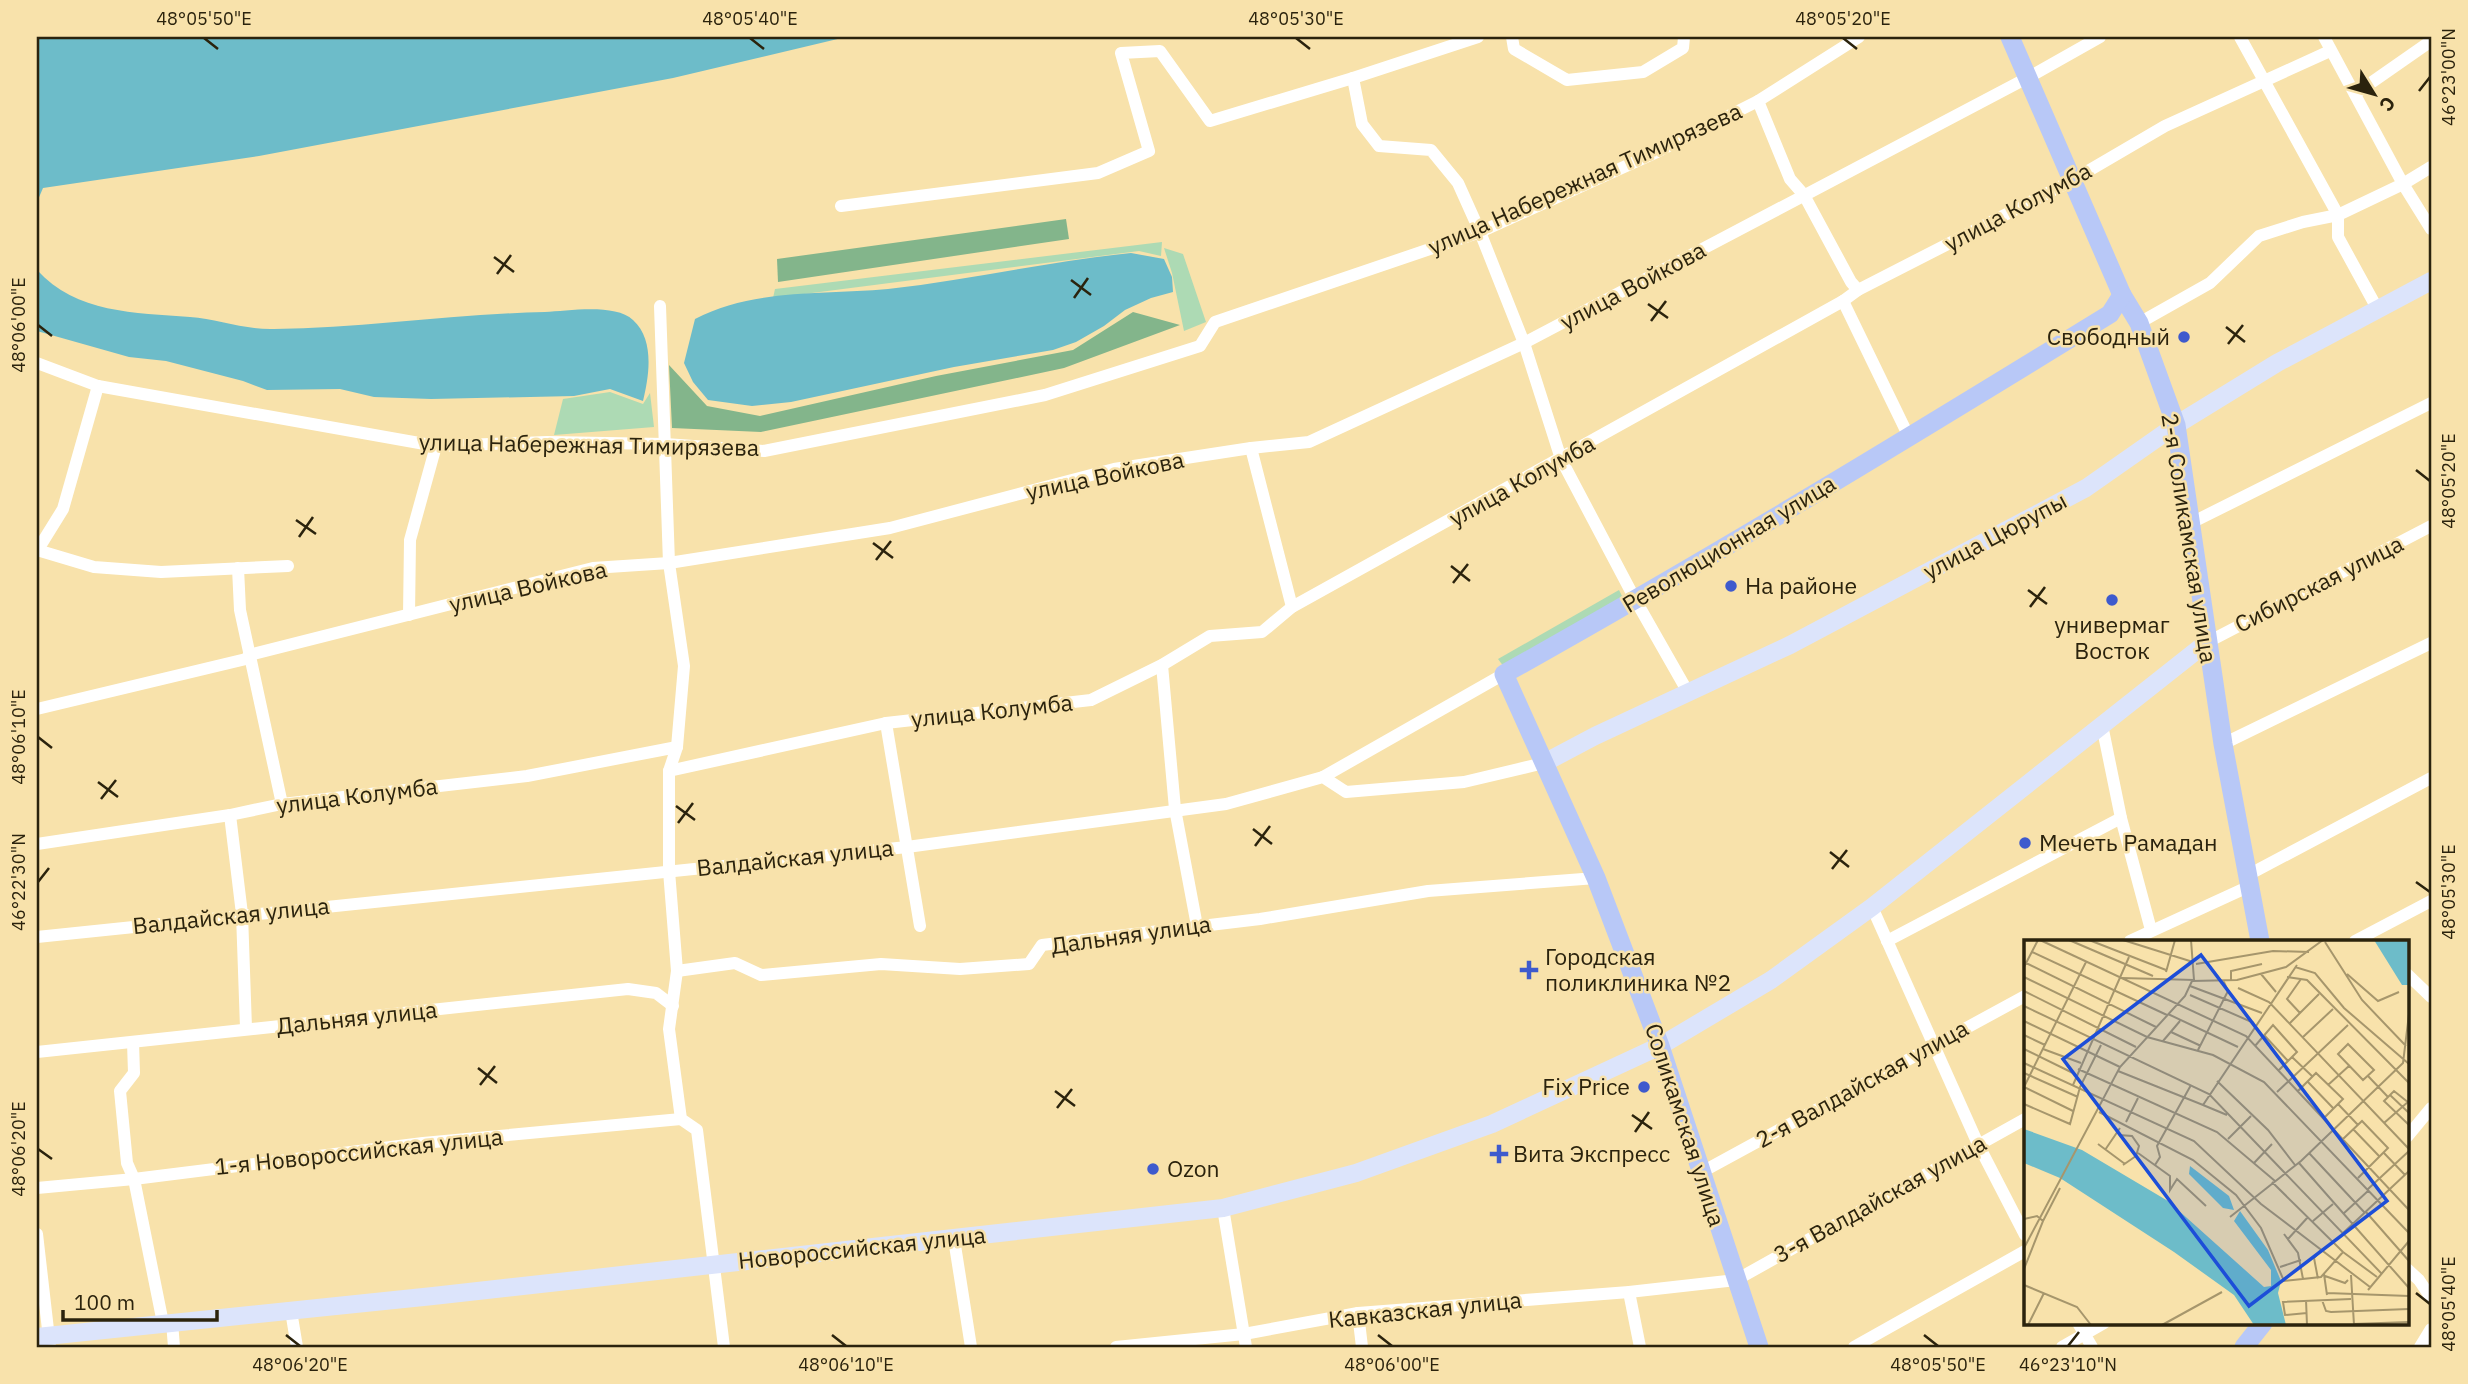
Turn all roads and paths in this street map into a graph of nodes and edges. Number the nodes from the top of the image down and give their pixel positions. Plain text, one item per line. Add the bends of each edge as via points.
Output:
1 (1478, 37) edge
2 (1512, 37) edge
3 (1684, 37) edge
4 (1859, 37) edge
5 (2010, 37) edge
6 (2099, 37) edge
7 (2240, 37) edge
8 (2324, 37) edge
9 (2431, 41) edge
10 (2330, 51) junction
11 (2029, 77) junction
12 (1353, 78) junction
13 (2265, 79) junction
14 (2355, 94) junction
15 (1758, 102) junction
16 (2431, 167) edge
17 (2071, 181) junction
18 (2403, 184) junction
19 (1804, 195) junction
20 (841, 206) dead end
21 (2338, 215) junction
22 (2431, 229) edge
23 (1480, 232) junction
24 (2431, 281) edge
25 (1858, 290) junction
26 (2122, 295) junction
27 (1843, 301) junction
28 (660, 306) dead end
29 (2378, 310) junction
30 (2139, 323) junction
31 (1524, 343) junction
32 (37, 363) edge
33 (98, 386) junction
34 (2431, 403) edge
35 (2176, 425) junction
36 (1909, 437) junction
37 (665, 444) junction
38 (436, 446) junction
39 (1251, 448) junction
40 (1561, 459) junction
41 (2190, 523) junction
42 (2431, 526) edge
43 (37, 550) edge
44 (669, 562) junction
45 (288, 566) dead end
46 (238, 568) junction
47 (1636, 601) junction
48 (1292, 607) junction
49 (409, 615) junction
50 (2206, 643) junction
51 (2431, 643) edge
52 (249, 655) junction
53 (1162, 664) junction
54 (1504, 674) junction
55 (1689, 694) junction
56 (37, 709) edge
57 (886, 723) junction
58 (2102, 725) junction
59 (2223, 744) junction
60 (677, 747) junction
61 (1544, 763) junction
62 (669, 771) junction
63 (1323, 777) junction
64 (2431, 778) edge
65 (282, 804) junction
66 (1175, 809) junction
67 (230, 815) junction
68 (2121, 818) junction
69 (37, 844) edge
70 (907, 847) junction
71 (669, 871) junction
72 (1596, 878) junction
73 (2249, 880) junction
74 (2431, 901) edge
75 (1872, 907) junction
76 (242, 914) junction
77 (920, 926) dead end
78 (1197, 926) junction
79 (2151, 930) junction
80 (37, 937) edge
81 (2132, 940) edge
82 (2260, 940) edge
83 (2364, 940) edge
84 (1887, 941) junction
85 (677, 971) junction
86 (2408, 975) edge
87 (2024, 997) edge
88 (2431, 997) edge
89 (673, 1006) junction
90 (246, 1028) junction
91 (133, 1042) junction
92 (1933, 1045) junction
93 (1660, 1046) junction
94 (37, 1052) edge
95 (2431, 1108) edge
96 (681, 1119) junction
97 (2024, 1120) edge
98 (2408, 1136) edge
99 (1978, 1144) junction
100 (1700, 1173) junction
101 (134, 1179) junction
102 (37, 1188) edge
103 (1223, 1208) junction
104 (2024, 1232) edge
105 (37, 1234) edge
106 (954, 1238) junction
107 (2024, 1252) edge
108 (715, 1264) junction
109 (2408, 1270) edge
110 (1736, 1280) junction
111 (1629, 1292) junction
112 (2431, 1298) edge
113 (291, 1311) junction
114 (1359, 1313) junction
115 (168, 1322) junction
116 (2100, 1324) edge
117 (2262, 1324) edge
118 (2082, 1328) edge
119 (2431, 1329) edge
120 (45, 1340) edge
121 (1245, 1341) edge
122 (1131, 1346) edge
123 (174, 1347) edge
124 (297, 1347) edge
125 (724, 1347) edge
126 (971, 1347) edge
127 (1115, 1347) edge
128 (1362, 1347) edge
129 (1640, 1347) edge
130 (1759, 1347) edge
131 (1854, 1347) edge
132 (2062, 1347) edge
133 (2092, 1347) edge
134 (2244, 1347) edge
135 (2420, 1347) edge

1 - 12 street
2 - 3 street via 1514,49 1567,80 1643,72 1683,48
4 - 15 street, улица Набережная Тимирязева
5 - 11 main road, 2-я Соликамская улица
6 - 11 street, улица Войкова
7 - 13 street
8 - 10 street
9 - 14 street
10 - 13 street, улица Колумба
10 - 14 street
11 - 17 main road, 2-я Соликамская улица
11 - 19 street, улица Войкова
12 - 20 street via 1210,121 1160,51 1121,53 1149,151 1098,173
12 - 23 street via 1362,124 1379,146 1431,150 1458,183
13 - 17 street, улица Колумба via 2165,126
13 - 21 street
14 - 18 street
15 - 19 street via 1790,179
15 - 23 street, улица Набережная Тимирязева
16 - 18 street
17 - 25 street, улица Колумба
17 - 26 main road, 2-я Соликамская улица
18 - 21 street
18 - 22 street
19 - 25 street
19 - 31 street, улица Войкова
21 - 29 street via 2338,237
21 - 30 street via 2259,236 2210,283
23 - 31 street
23 - 37 street, улица Набережная Тимирязева via 1215,322 1200,346 1045,395 764,451
24 - 29 street, улица Цюрупы
25 - 27 street, улица Колумба
26 - 30 main road, 2-я Соликамская улица
26 - 36 main road, Революционная улица via 2110,314
27 - 36 street
27 - 40 street, улица Колумба
28 - 37 street
29 - 35 street, улица Цюрупы via 2277,363
30 - 35 main road, 2-я Соликамская улица
31 - 39 street, улица Войкова via 1309,442
31 - 40 street
32 - 33 street, улица Набережная Тимирязева
33 - 38 street, улица Набережная Тимирязева
33 - 43 street via 63,509
34 - 41 street
35 - 41 main road, 2-я Соликамская улица
35 - 55 street, улица Цюрупы via 2086,488
36 - 47 main road, Революционная улица
37 - 38 street, улица Набережная Тимирязева
37 - 44 street
38 - 49 street via 410,540
39 - 44 street, улица Войкова via 1114,469 890,528
39 - 48 street
40 - 47 street
40 - 48 street, улица Колумба
41 - 50 main road, 2-я Соликамская улица
42 - 50 street, Сибирская улица
43 - 46 street via 94,567 161,572
44 - 49 street, улица Войкова via 593,568
44 - 60 street via 684,666
45 - 46 street
46 - 52 street
47 - 54 main road, Революционная улица
47 - 55 street
48 - 53 street, улица Колумба via 1262,632 1210,636
49 - 52 street, улица Войкова
50 - 58 street, Новороссийская улица
50 - 59 main road, 2-я Соликамская улица
51 - 59 street
52 - 56 street, улица Войкова
52 - 65 street
53 - 57 street, улица Колумба via 1091,699
53 - 66 street
54 - 61 main road, Соликамская улица
54 - 63 street, Революционная улица
55 - 61 street, улица Цюрупы
57 - 62 street, улица Колумба
57 - 70 street
58 - 68 street
58 - 75 street, Новороссийская улица
59 - 73 main road, 2-я Соликамская улица
60 - 62 street
60 - 65 street, улица Колумба via 527,776
61 - 63 street via 1464,782 1346,792
61 - 72 main road, Соликамская улица
62 - 71 street
63 - 66 street, Валдайская улица via 1226,804
64 - 73 street
65 - 67 street, улица Колумба
66 - 70 street, Валдайская улица
66 - 78 street
67 - 69 street, улица Колумба
67 - 76 street
68 - 79 street
68 - 84 street
70 - 71 street, Валдайская улица
70 - 77 street
71 - 76 street, Валдайская улица
71 - 85 street
72 - 78 street, Дальняя улица via 1428,891
72 - 93 main road, Соликамская улица
73 - 79 street
73 - 82 main road, 2-я Соликамская улица
74 - 83 street
75 - 84 street
75 - 93 street, Новороссийская улица via 1771,980
76 - 80 street, Валдайская улица
76 - 90 street
78 - 85 street, Дальняя улица via 1042,945 1029,964 960,969 881,964 761,975 735,963
79 - 81 street
84 - 92 street
85 - 89 street
86 - 88 street
87 - 92 street, 2-я Валдайская улица
89 - 90 street, Дальняя улица via 656,993 628,989
89 - 96 street via 669,1029
90 - 91 street, Дальняя улица
91 - 94 street, Дальняя улица
91 - 101 street via 134,1073 120,1091 127,1163
92 - 99 street
92 - 100 street, 2-я Валдайская улица
93 - 100 main road, Соликамская улица
93 - 103 street, Новороссийская улица via 1492,1124 1356,1173
95 - 98 street
96 - 101 street, 1-я Новороссийская улица via 424,1143
96 - 108 street via 697,1130
97 - 99 street, 3-я Валдайская улица
99 - 104 street
99 - 110 street, 3-я Валдайская улица
100 - 110 main road, Соликамская улица
101 - 102 street, 1-я Новороссийская улица
101 - 115 street
103 - 106 street, Новороссийская улица
103 - 121 street
105 - 120 street
106 - 108 street, Новороссийская улица
106 - 126 street
107 - 131 street
108 - 113 street, Новороссийская улица
108 - 125 street
109 - 112 street
110 - 111 street, Кавказская улица
110 - 130 main road, Соликамская улица
111 - 114 street, Кавказская улица
111 - 129 street
113 - 115 street, Новороссийская улица
113 - 124 street
114 - 121 street, Кавказская улица
114 - 128 street
115 - 120 street, Новороссийская улица
115 - 123 street
116 - 118 street
117 - 134 main road
118 - 132 street
118 - 133 street
119 - 135 street
121 - 122 street, Кавказская улица
122 - 127 street, Кавказская улица

